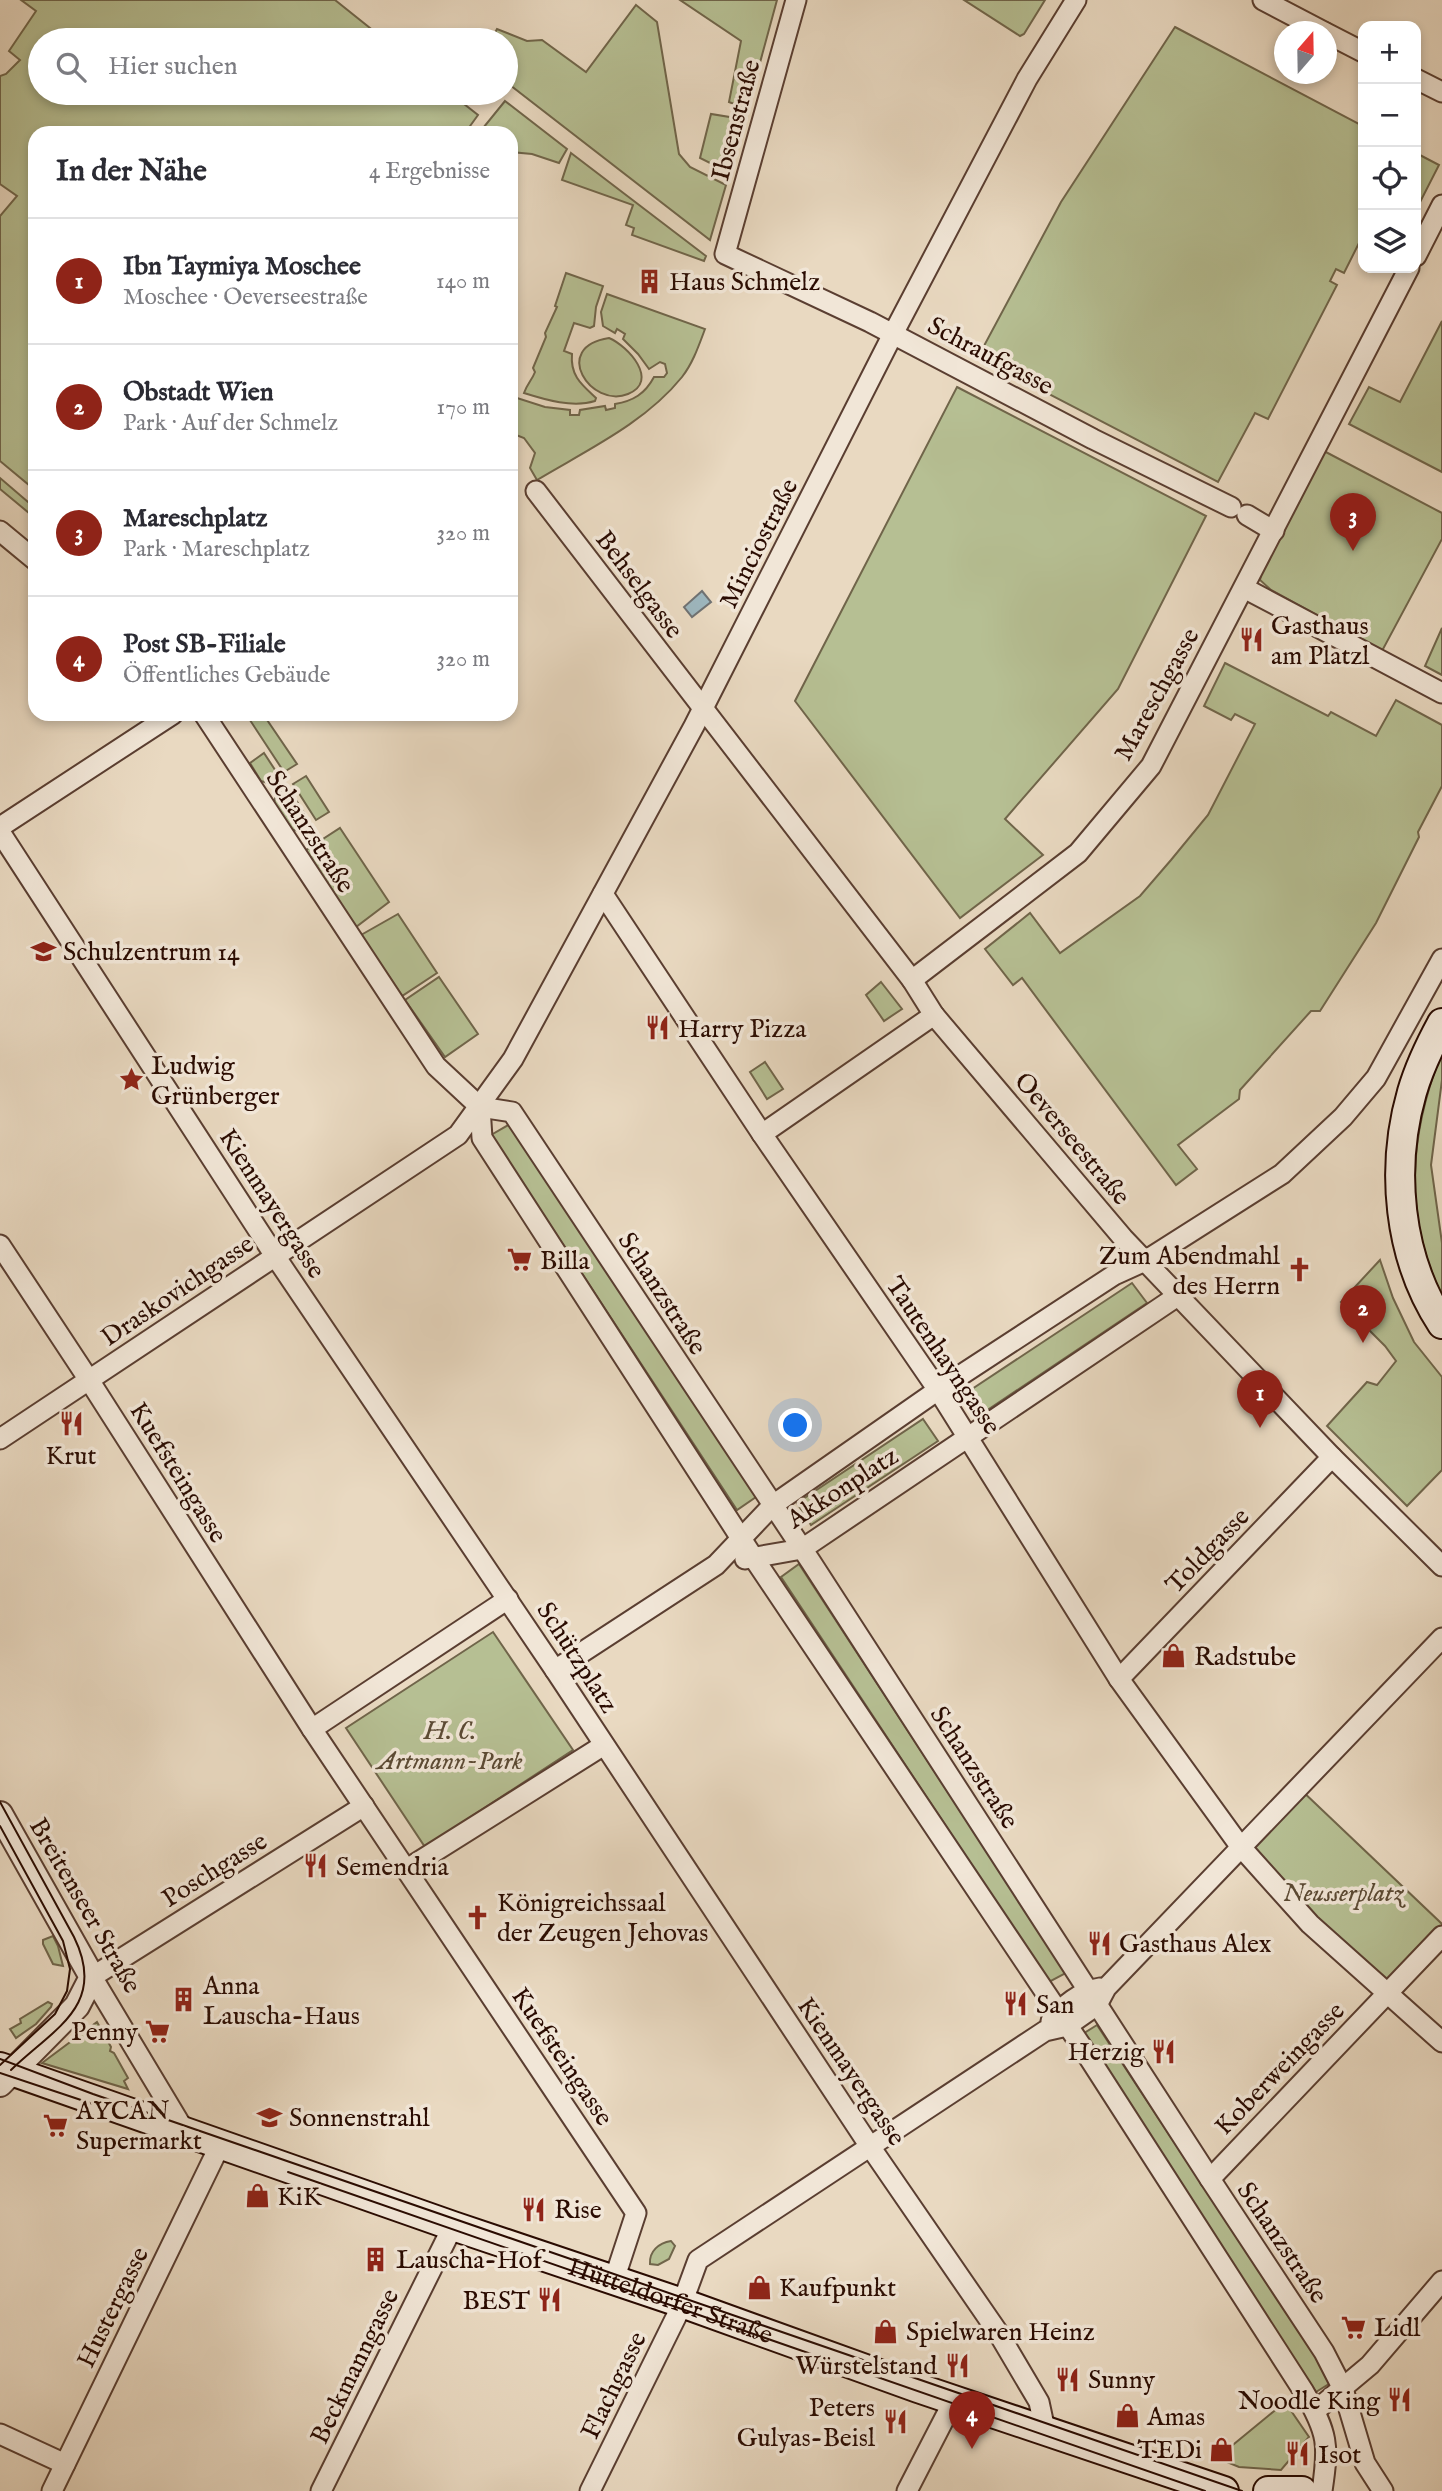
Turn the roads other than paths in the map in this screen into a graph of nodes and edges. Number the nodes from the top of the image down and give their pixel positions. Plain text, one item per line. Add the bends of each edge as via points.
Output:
1 (796, 0) edge
2 (1076, 0) edge
3 (1263, 0) edge
4 (1304, 21) edge
5 (1337, 38) edge
6 (1358, 49) edge
7 (1421, 82) edge
8 (1442, 92) edge
9 (1442, 205) edge
10 (1421, 246) edge
11 (725, 254) joint
12 (1406, 273) edge
13 (893, 334) junction
14 (536, 491) dead end
15 (0, 531) edge
16 (1274, 531) junction
17 (28, 554) edge
18 (1244, 588) junction
19 (1442, 693) edge
20 (703, 709) junction
21 (162, 721) edge
22 (209, 721) edge
23 (0, 829) edge
24 (603, 894) junction
25 (1442, 959) edge
26 (912, 981) junction
27 (934, 1015) junction
28 (1442, 1023) edge
29 (481, 1107) junction
30 (762, 1134) junction
31 (0, 1245) edge
32 (275, 1256) junction
33 (1145, 1261) junction
34 (1179, 1295) junction
35 (1442, 1324) edge
36 (89, 1380) junction
37 (938, 1390) junction
38 (967, 1436) junction
39 (0, 1439) edge
40 (1332, 1457) junction
41 (773, 1505) junction
42 (742, 1539) junction
43 (802, 1549) junction
44 (753, 1557) junction
45 (716, 1565) junction
46 (1442, 1566) edge
47 (508, 1599) junction
48 (1442, 1638) edge
49 (555, 1670) junction
50 (1119, 1679) junction
51 (312, 1729) junction
52 (604, 1745) junction
53 (364, 1806) junction
54 (0, 1814) edge
55 (1240, 1846) junction
56 (407, 1869) junction
57 (1442, 1936) edge
58 (92, 1977) junction
59 (1097, 1994) junction
60 (1387, 1994) junction
61 (1062, 2019) junction
62 (1442, 2042) edge
63 (4, 2074) edge
64 (185, 2133) junction
65 (220, 2145) junction
66 (869, 2146) junction
67 (1210, 2179) junction
68 (453, 2226) junction
69 (614, 2280) junction
70 (1442, 2281) edge
71 (682, 2303) junction
72 (1343, 2389) junction
73 (954, 2400) junction
74 (1315, 2410) junction
75 (1045, 2430) junction
76 (0, 2434) edge
77 (65, 2464) junction
78 (52, 2491) edge
79 (321, 2491) edge
80 (590, 2491) edge
81 (907, 2491) edge
82 (1224, 2491) edge
83 (1268, 2491) edge
84 (1302, 2491) edge
85 (1322, 2491) edge
86 (1383, 2491) edge

1 - 11 street, Ibsenstraße
2 - 13 street, Minciostraße via 1027,79
3 - 4 street
5 - 6 street
7 - 8 street
9 - 10 street
11 - 13 street, Schraufgasse
12 - 16 street, Mareschgasse
13 - 16 street, Schraufgasse
13 - 20 street, Minciostraße
14 - 20 street, Behselgasse
15 - 17 street
16 - 18 street, Mareschgasse
18 - 19 street
18 - 26 street, Mareschgasse via 1151,766 1078,853
20 - 24 street, Minciostraße
20 - 26 street, Oeverseestraße
21 - 23 street
22 - 29 street, Schanzstraße via 436,1066
23 - 32 street, Kienmayergasse
24 - 29 street, Minciostraße via 513,1059
24 - 30 street, Tautenhayngasse
25 - 33 street, Akkonplatz via 1376,1078 1343,1117 1282,1174
26 - 27 street, Oeverseestraße
27 - 30 street
27 - 33 street, Oeverseestraße
28 - 35 main road via 1410,1100 1400,1179 1409,1248
29 - 32 street, Draskovichgasse via 458,1135
29 - 41 street, Schanzstraße via 512,1112
29 - 42 street via 482,1138
30 - 37 street, Tautenhayngasse
31 - 36 street, Kuefsteingasse
32 - 36 street, Draskovichgasse
32 - 47 street, Kienmayergasse
33 - 34 street, Oeverseestraße
33 - 37 street, Akkonplatz via 1114,1275
34 - 38 street, Akkonplatz
34 - 40 street, Oeverseestraße
36 - 39 street, Draskovichgasse
36 - 51 street, Kuefsteingasse
37 - 38 street, Tautenhayngasse
37 - 41 street, Akkonplatz
38 - 43 street, Akkonplatz
38 - 50 street, Tautenhayngasse
40 - 46 street, Oeverseestraße
40 - 50 street, Toldgasse
41 - 42 street, Akkonplatz
41 - 43 street, Schanzstraße
42 - 44 street
42 - 45 street, Akkonplatz
43 - 44 street, Akkonplatz
43 - 59 street, Schanzstraße
44 - 45 street, Akkonplatz
44 - 61 street
45 - 49 street
47 - 49 street, Schützplatz
47 - 51 street, Schützplatz
48 - 55 street
49 - 52 street, Schützplatz
50 - 55 street, Tautenhayngasse
51 - 53 street
52 - 56 street, Schützplatz
52 - 66 street, Kienmayergasse
53 - 56 street
53 - 58 street, Poschgasse
54 - 58 street, Breitenseer Straße
55 - 59 street
55 - 60 street via 1310,1924
56 - 69 street, Kuefsteingasse via 636,2213
57 - 60 street
58 - 63 street via 77,2006
58 - 64 street, Breitenseer Straße
59 - 61 street
59 - 67 street, Schanzstraße
60 - 62 street
60 - 67 street, Koberweingasse
61 - 66 street, Flachgasse
61 - 74 street
63 - 64 main road, Hütteldorfer Straße
64 - 65 main road, Hütteldorfer Straße
65 - 68 main road, Hütteldorfer Straße
65 - 77 street, Hustergasse
66 - 71 street, Flachgasse via 698,2260
66 - 75 street, Kienmayergasse via 997,2331 1039,2402
67 - 72 street, Schanzstraße via 1324,2351
68 - 69 main road, Hütteldorfer Straße
68 - 79 street, Beckmanngasse
69 - 71 main road, Hütteldorfer Straße
70 - 72 street via 1370,2365
71 - 73 main road, Hütteldorfer Straße
71 - 80 street, Flachgasse
72 - 74 street
72 - 86 street, Schanzstraße via 1360,2451
73 - 75 main road, Hütteldorfer Straße
73 - 81 street
74 - 85 street via 1327,2449
75 - 82 main road, Hütteldorfer Straße
76 - 77 street
77 - 78 street, Hustergasse
83 - 84 main road

